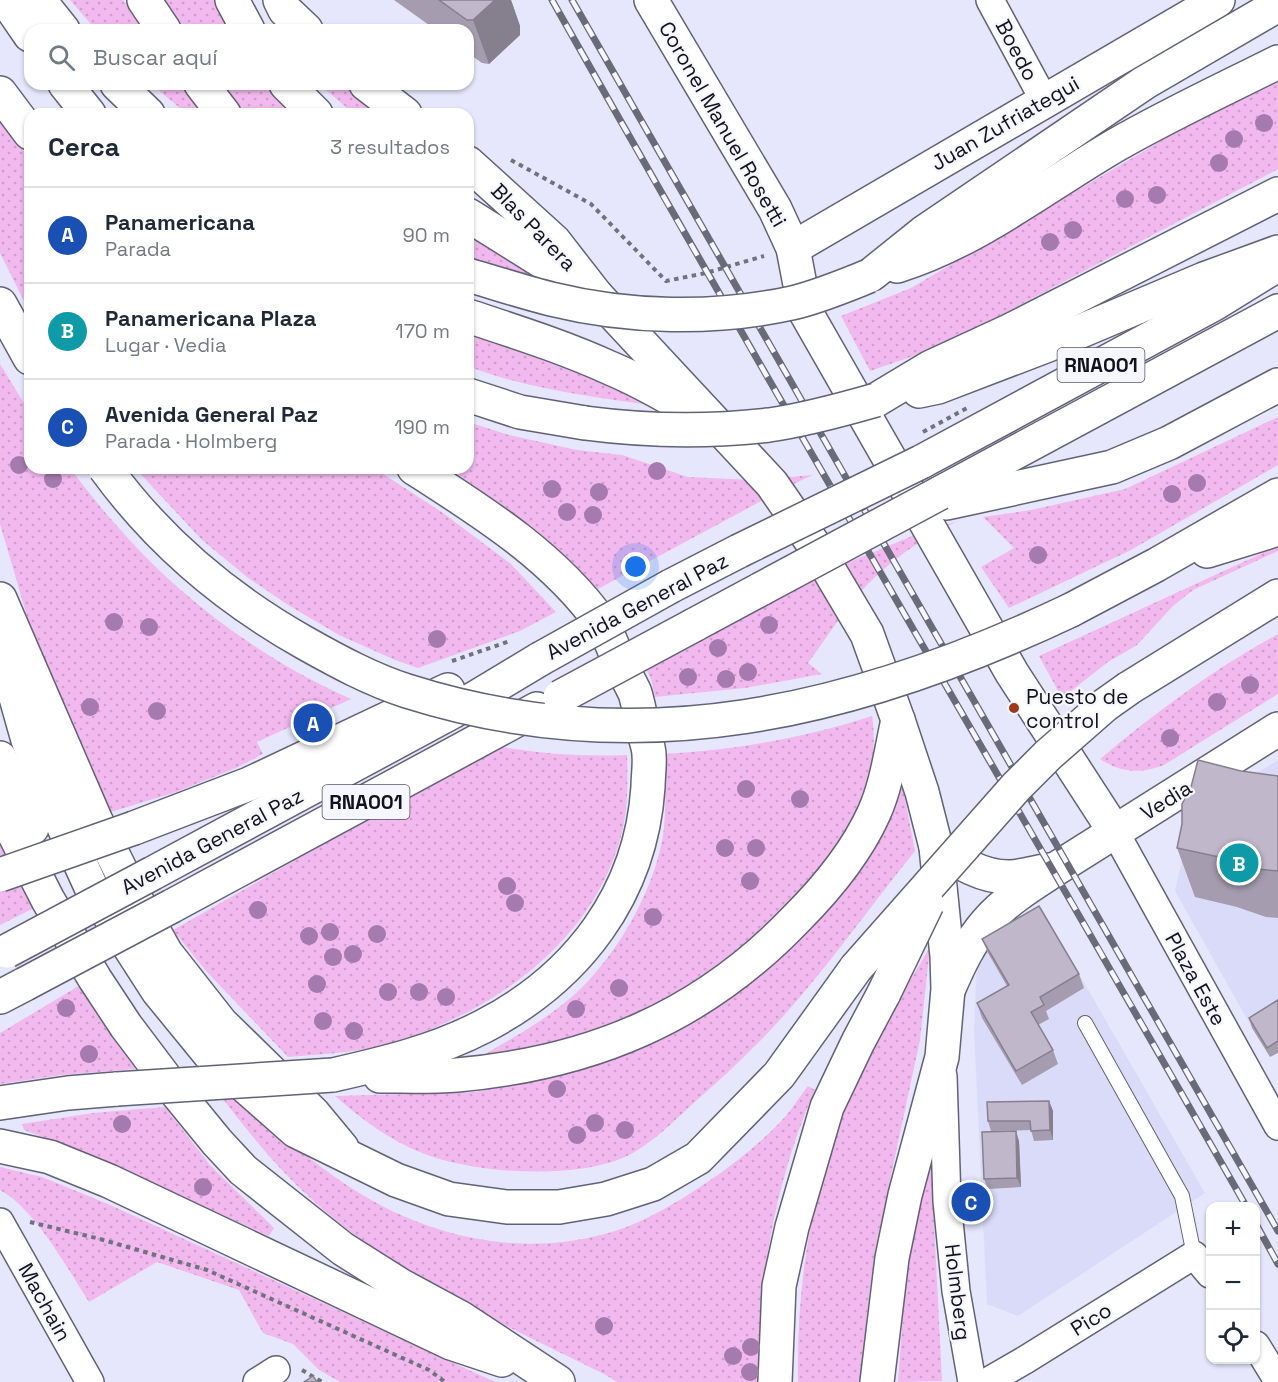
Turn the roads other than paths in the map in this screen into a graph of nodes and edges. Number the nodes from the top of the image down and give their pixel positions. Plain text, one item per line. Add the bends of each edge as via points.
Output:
1 (6, 0) edge
2 (39, 0) edge
3 (144, 0) edge
4 (232, 0) edge
5 (279, 0) edge
6 (651, 0) edge
7 (990, 0) edge
8 (1218, 0) edge
9 (1278, 5) edge
10 (58, 24) edge
11 (160, 24) edge
12 (245, 24) edge
13 (300, 24) edge
14 (24, 26) edge
15 (1278, 62) edge
16 (70, 90) edge
17 (123, 90) edge
18 (206, 90) edge
19 (292, 90) edge
20 (374, 90) edge
21 (0, 93) edge
22 (1044, 100) junction
23 (84, 108) edge
24 (142, 108) edge
25 (220, 108) edge
26 (310, 108) edge
27 (397, 108) edge
28 (24, 125) edge
29 (474, 169) edge
30 (1278, 194) edge
31 (474, 218) edge
32 (793, 248) junction
33 (1278, 252) edge
34 (1278, 264) edge
35 (871, 275) junction
36 (474, 277) edge
37 (596, 295) junction
38 (0, 304) edge
39 (1278, 311) edge
40 (474, 318) edge
41 (24, 347) edge
42 (934, 377) junction
43 (1278, 385) edge
44 (474, 397) edge
45 (719, 427) junction
46 (110, 474) edge
47 (424, 474) edge
48 (1278, 495) edge
49 (944, 498) junction
50 (1278, 529) edge
51 (1156, 565) junction
52 (1278, 596) edge
53 (0, 599) edge
54 (0, 630) edge
55 (539, 659) junction
56 (898, 720) junction
57 (1278, 729) edge
58 (0, 758) edge
59 (0, 806) edge
60 (1115, 832) junction
61 (940, 858) junction
62 (1054, 870) junction
63 (0, 874) edge
64 (3, 953) edge
65 (948, 989) junction
66 (13, 991) edge
67 (1085, 1023) dead end
68 (942, 1057) junction
69 (333, 1075) junction
70 (0, 1103) edge
71 (1278, 1126) edge
72 (0, 1146) edge
73 (348, 1155) junction
74 (11, 1221) edge
75 (343, 1249) junction
76 (1202, 1264) edge
77 (1260, 1352) edge
78 (554, 1379) edge
79 (1278, 1381) edge
80 (90, 1382) edge
81 (775, 1382) edge
82 (878, 1382) edge
83 (972, 1382) edge
84 (987, 1382) edge

1 - 14 main road
2 - 10 main road
3 - 11 main road
4 - 12 main road
5 - 13 main road
6 - 32 main road, Coronel Manuel Rosetti via 775,209
7 - 22 street, Boedo
8 - 22 main road, Juan Zufriategui
9 - 35 main road via 1144,83 923,233
15 - 35 main road via 1117,144 927,257
16 - 23 main road
17 - 24 main road
18 - 25 main road
19 - 26 main road
20 - 27 main road
21 - 28 main road
22 - 32 main road, Juan Zufriategui
29 - 37 main road, Blas Parera via 554,241
30 - 42 main road via 1009,331
31 - 37 main road
32 - 60 main road, Coronel Manuel Rosetti via 805,311 1012,673
33 - 42 main road via 1048,345
34 - 55 main road, Avenida General Paz / RNA001, bridge via 1214,304 921,462 671,586
35 - 36 main road, bridge via 792,303 705,314 602,309
37 - 45 main road
38 - 41 main road
39 - 49 main road, RNA001
40 - 45 main road via 609,367
42 - 44 main road, bridge via 876,400 823,414 770,425 707,429 585,423 520,412
43 - 49 main road, Avenida General Paz via 1169,443 1112,467
45 - 56 main road via 772,484 816,548 867,634
46 - 51 main road, bridge via 152,524 209,579 270,623 337,660 405,690 476,710 579,726 717,722 787,711 869,690 1028,631
47 - 69 main road via 481,510 540,556 603,625 635,694 650,754 646,808 637,854 620,895 592,939 564,970 486,1026 447,1044 404,1059
48 - 51 main road
49 - 66 main road, Avenida General Paz / RNA001, bridge via 908,510
50 - 51 main road
52 - 61 main road, bridge via 1105,705
53 - 73 main road via 96,820 166,953 221,1023 313,1113
54 - 73 main road via 28,740 57,812 91,887 158,991 212,1057 296,1131
55 - 63 main road, bridge via 439,693 249,784
55 - 64 main road, Avenida General Paz / RNA001, bridge via 452,712
56 - 61 main road
56 - 69 main road via 877,803 852,852 813,902 772,944 710,993 634,1033 527,1065 455,1075
57 - 60 main road, Vedia
58 - 75 main road via 67,891 191,1081 256,1162
59 - 75 main road via 94,979 155,1066 243,1170
60 - 62 main road, Vedia
60 - 71 street, Plaza Este
61 - 62 main road via 980,872 1011,877
61 - 65 main road
61 - 73 main road, bridge via 779,1075 698,1158 653,1184 606,1199 559,1207 507,1207 449,1199 396,1180
61 - 81 main road, bridge via 884,993 827,1107 779,1286
62 - 65 main road, Vedia via 987,922 965,953
65 - 68 main road
67 - 76 lane via 1182,1196
68 - 82 main road via 892,1258
68 - 83 street, Holmberg via 956,1292
69 - 70 main road, bridge via 68,1093
72 - 78 main road via 50,1157 451,1342
74 - 80 street, Machain
75 - 78 main road
76 - 84 street, Pico
77 - 79 street

